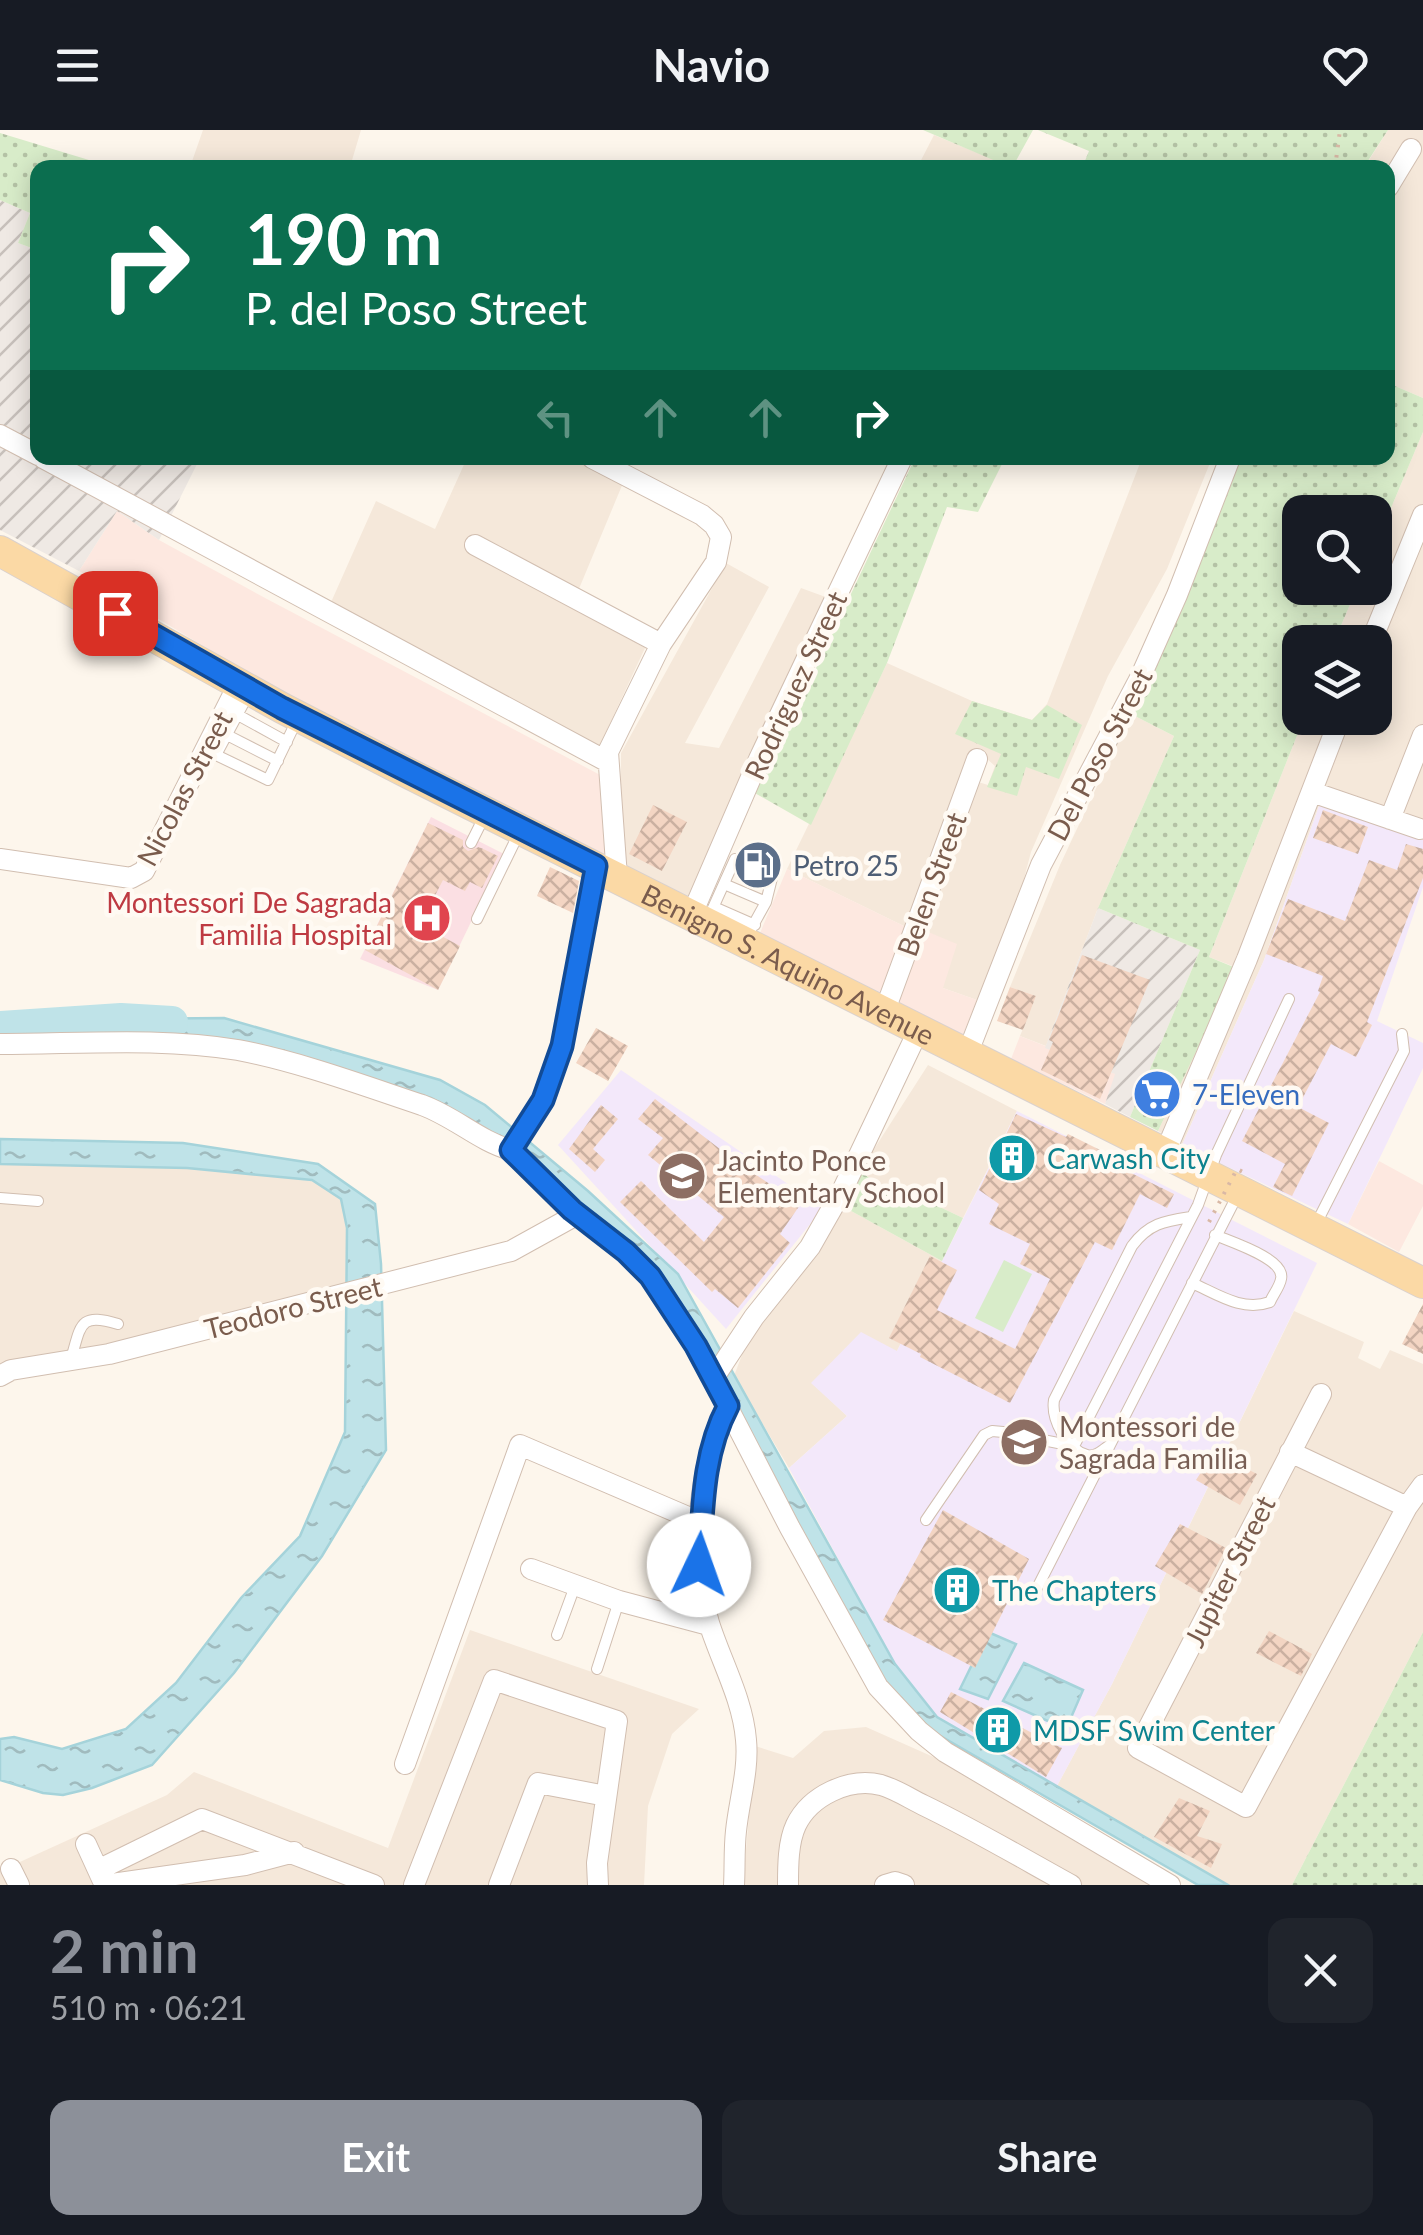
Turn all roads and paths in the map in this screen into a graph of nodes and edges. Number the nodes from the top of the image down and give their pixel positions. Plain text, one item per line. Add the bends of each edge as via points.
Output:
1 (1340, 130) edge
2 (1412, 149) dead end
3 (1336, 160) edge
4 (1395, 176) edge
5 (0, 434) edge
6 (30, 450) edge
7 (57, 465) edge
8 (606, 465) edge
9 (899, 465) edge
10 (1227, 465) edge
11 (1423, 514) edge
12 (475, 544) dead end
13 (0, 551) edge
14 (1378, 625) edge
15 (661, 644) junction
16 (242, 696) junction
17 (293, 729) junction
18 (227, 735) junction
19 (1334, 735) edge
20 (1420, 749) edge
21 (977, 758) dead end
22 (278, 761) junction
23 (608, 762) junction
24 (1312, 792) junction
25 (486, 812) junction
26 (1390, 819) junction
27 (521, 829) junction
28 (1420, 829) dead end
29 (471, 843) dead end
30 (0, 859) edge
31 (606, 871) junction
32 (724, 884) junction
33 (766, 902) junction
34 (704, 914) junction
35 (477, 920) dead end
36 (750, 933) junction
37 (1289, 999) dead end
38 (885, 1010) junction
39 (919, 1029) junction
40 (1402, 1034) dead end
41 (0, 1044) edge
42 (968, 1052) junction
43 (511, 1150) junction
44 (1165, 1153) junction
45 (1209, 1174) junction
46 (1242, 1182) junction
47 (0, 1198) edge
48 (38, 1200) dead end
49 (578, 1214) junction
50 (1191, 1217) junction
51 (1209, 1222) dead end
52 (1314, 1229) junction
53 (1216, 1235) junction
54 (1192, 1283) junction
55 (1423, 1283) edge
56 (118, 1324) dead end
57 (70, 1360) junction
58 (0, 1376) edge
59 (713, 1379) junction
60 (1321, 1394) dead end
61 (728, 1406) junction
62 (1111, 1444) junction
63 (1074, 1446) junction
64 (1290, 1452) junction
65 (1423, 1486) edge
66 (1406, 1506) junction
67 (926, 1520) dead end
68 (702, 1523) junction
69 (531, 1569) dead end
70 (575, 1586) junction
71 (1033, 1596) dead end
72 (620, 1601) junction
73 (709, 1625) junction
74 (557, 1635) dead end
75 (597, 1668) dead end
76 (406, 1764) dead end
77 (606, 1796) junction
78 (86, 1844) dead end
79 (294, 1852) junction
80 (103, 1880) edge
81 (374, 1885) edge
82 (414, 1885) edge
83 (499, 1885) edge
84 (598, 1885) edge
85 (734, 1885) edge
86 (788, 1885) edge
87 (885, 1885) edge
88 (904, 1885) edge
89 (1071, 1885) edge
90 (1170, 1885) edge

1 - 3 path
2 - 4 street
5 - 6 street
7 - 23 street
8 - 15 street via 702,515 721,537 716,562
9 - 34 street, Rodriguez Street via 760,760
10 - 42 street, Del Poso Street via 1140,678 1041,865
11 - 14 street
12 - 15 street
13 - 16 main road, Benigno S. Aquino Avenue
15 - 23 street
16 - 17 main road, Benigno S. Aquino Avenue
16 - 18 lane
16 - 30 street, Nicolas Street via 144,871 131,878
17 - 22 lane
17 - 25 main road, Benigno S. Aquino Avenue
18 - 22 lane
18 - 22 lane via 216,755 268,780
19 - 24 street
20 - 26 street
21 - 38 street, Belen Street
23 - 31 street
24 - 26 street
24 - 44 street
25 - 27 main road, Benigno S. Aquino Avenue
25 - 29 lane
26 - 28 street
27 - 31 main road, Benigno S. Aquino Avenue
27 - 35 lane
31 - 34 main road, Benigno S. Aquino Avenue
31 - 43 street via 562,1046 543,1100
32 - 33 lane
32 - 33 lane via 735,859 773,874
32 - 34 lane
33 - 36 lane
34 - 36 main road, Benigno S. Aquino Avenue
36 - 38 main road, Benigno S. Aquino Avenue
37 - 45 lane
38 - 39 main road, Benigno S. Aquino Avenue
39 - 42 main road, Benigno S. Aquino Avenue
39 - 59 street via 810,1246
40 - 52 lane via 1404,1052
41 - 43 street via 236,1050 428,1107
42 - 44 main road, Benigno S. Aquino Avenue
43 - 49 street
44 - 45 main road, Benigno S. Aquino Avenue
45 - 46 main road, Benigno S. Aquino Avenue
45 - 50 lane
46 - 51 path, bridge via 1236,1169
46 - 52 main road, Benigno S. Aquino Avenue
46 - 53 lane
47 - 48 lane
49 - 57 street, Teodoro Street via 511,1252
49 - 59 street via 650,1276
50 - 63 lane
50 - 63 lane via 1157,1222 1132,1246 1054,1400 1055,1422
52 - 55 main road, Benigno S. Aquino Avenue
53 - 54 lane
53 - 54 lane via 1273,1261 1282,1277 1270,1302 1241,1304
54 - 62 lane
56 - 57 lane via 86,1320
57 - 58 street, Teodoro Street
59 - 61 street
60 - 64 street, Jupiter Street
61 - 68 street via 714,1432
61 - 90 street via 878,1687 918,1731
62 - 63 lane via 1096,1455
62 - 71 lane
63 - 67 lane via 1003,1432 984,1435
64 - 66 street
64 - 66 street, Jupiter Street via 1138,1748 1246,1807
65 - 66 street
68 - 73 street via 699,1565
68 - 76 street via 520,1445
69 - 70 street
70 - 72 street
70 - 74 lane
72 - 73 street
72 - 75 lane
73 - 85 street via 746,1739
77 - 82 street via 617,1722 494,1680
77 - 83 street via 538,1783
77 - 84 street
78 - 80 street
79 - 80 street via 245,1866
79 - 80 street via 202,1819
79 - 81 street
86 - 89 street via 796,1825 814,1801 850,1784 882,1786
87 - 88 street

